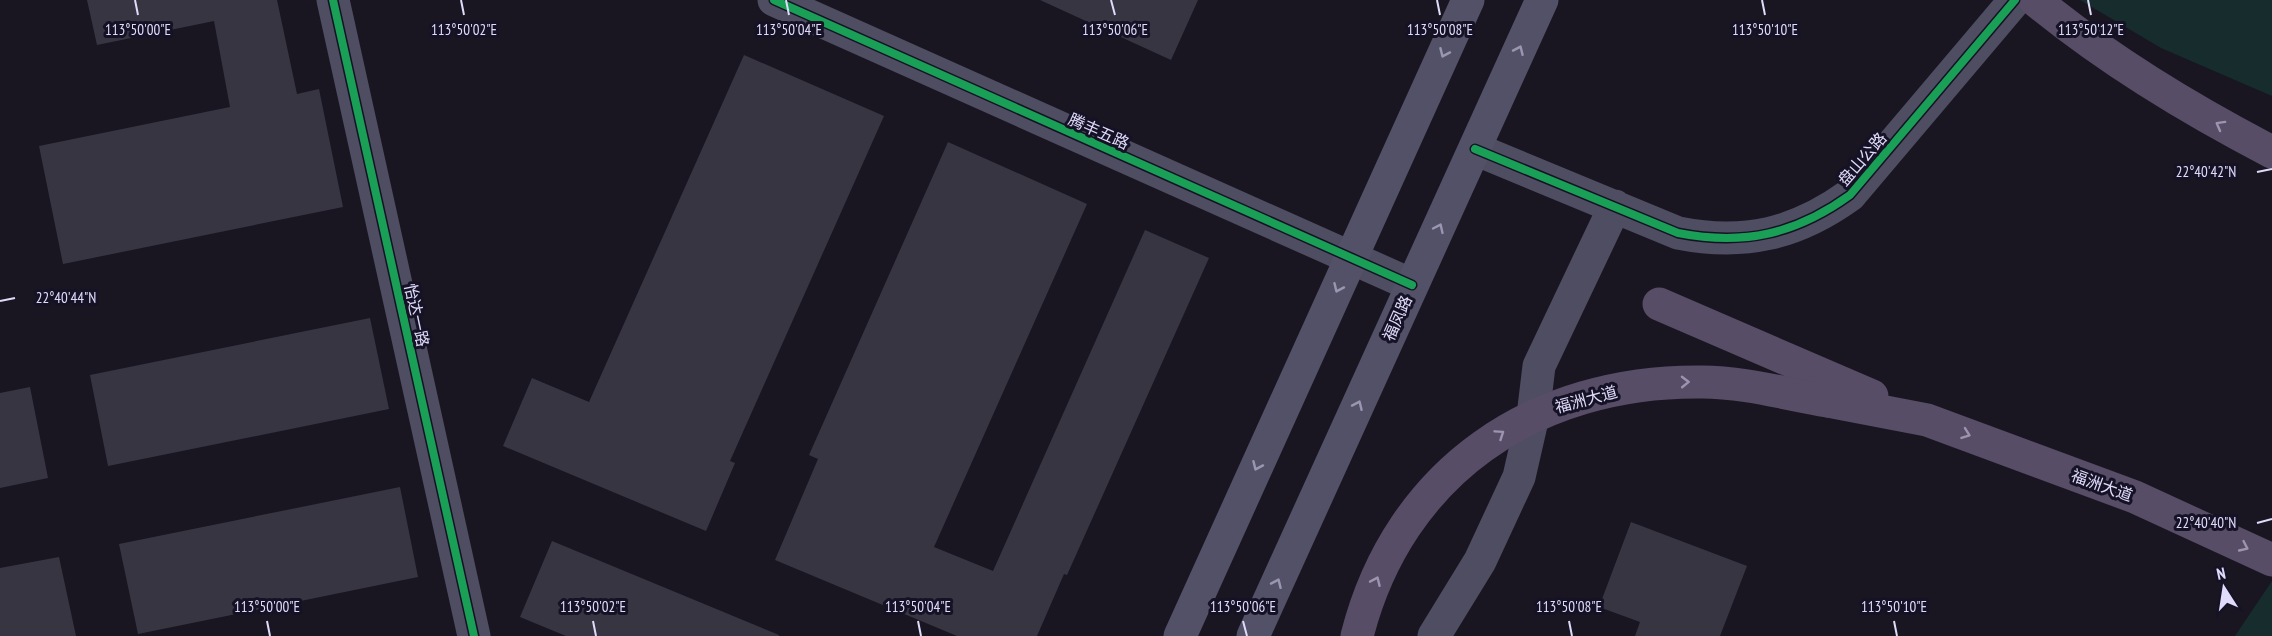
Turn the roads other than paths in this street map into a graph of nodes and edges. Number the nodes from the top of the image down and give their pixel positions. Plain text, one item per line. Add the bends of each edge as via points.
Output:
1 (333, 0) edge
2 (774, 0) edge
3 (1468, 0) edge
4 (1542, 0) edge
5 (2015, 0) edge
6 (2036, 0) edge
7 (1475, 149) junction
8 (2272, 152) edge
9 (1615, 206) junction
10 (1352, 258) junction
11 (1412, 285) junction
12 (1659, 304) dead end
13 (1927, 420) junction
14 (2272, 560) edge
15 (474, 636) edge
16 (1180, 636) edge
17 (1253, 636) edge
18 (1357, 636) edge
19 (1434, 636) edge

1 - 15 street, 怡达一路
2 - 10 street, 腾丰五路
3 -> 10 main road
7 -> 4 main road, 福凤路
5 - 9 street, 盘山公路 via 1850,195 1829,210 1781,231 1730,239 1678,233
8 -> 6 main road via 2129,69 2079,36
7 - 9 street, 盘山公路
11 -> 7 main road, 福凤路
9 - 19 street via 1539,366 1519,477 1480,561
10 - 11 street, 腾丰五路
10 -> 16 main road
17 -> 11 main road, 福凤路
12 - 13 main road, 福洲大道
13 -> 14 main road, 福洲大道 via 2135,497
18 -> 13 main road, 福洲大道, bridge via 1378,575 1421,504 1478,449 1512,426 1552,407 1635,386 1704,382

